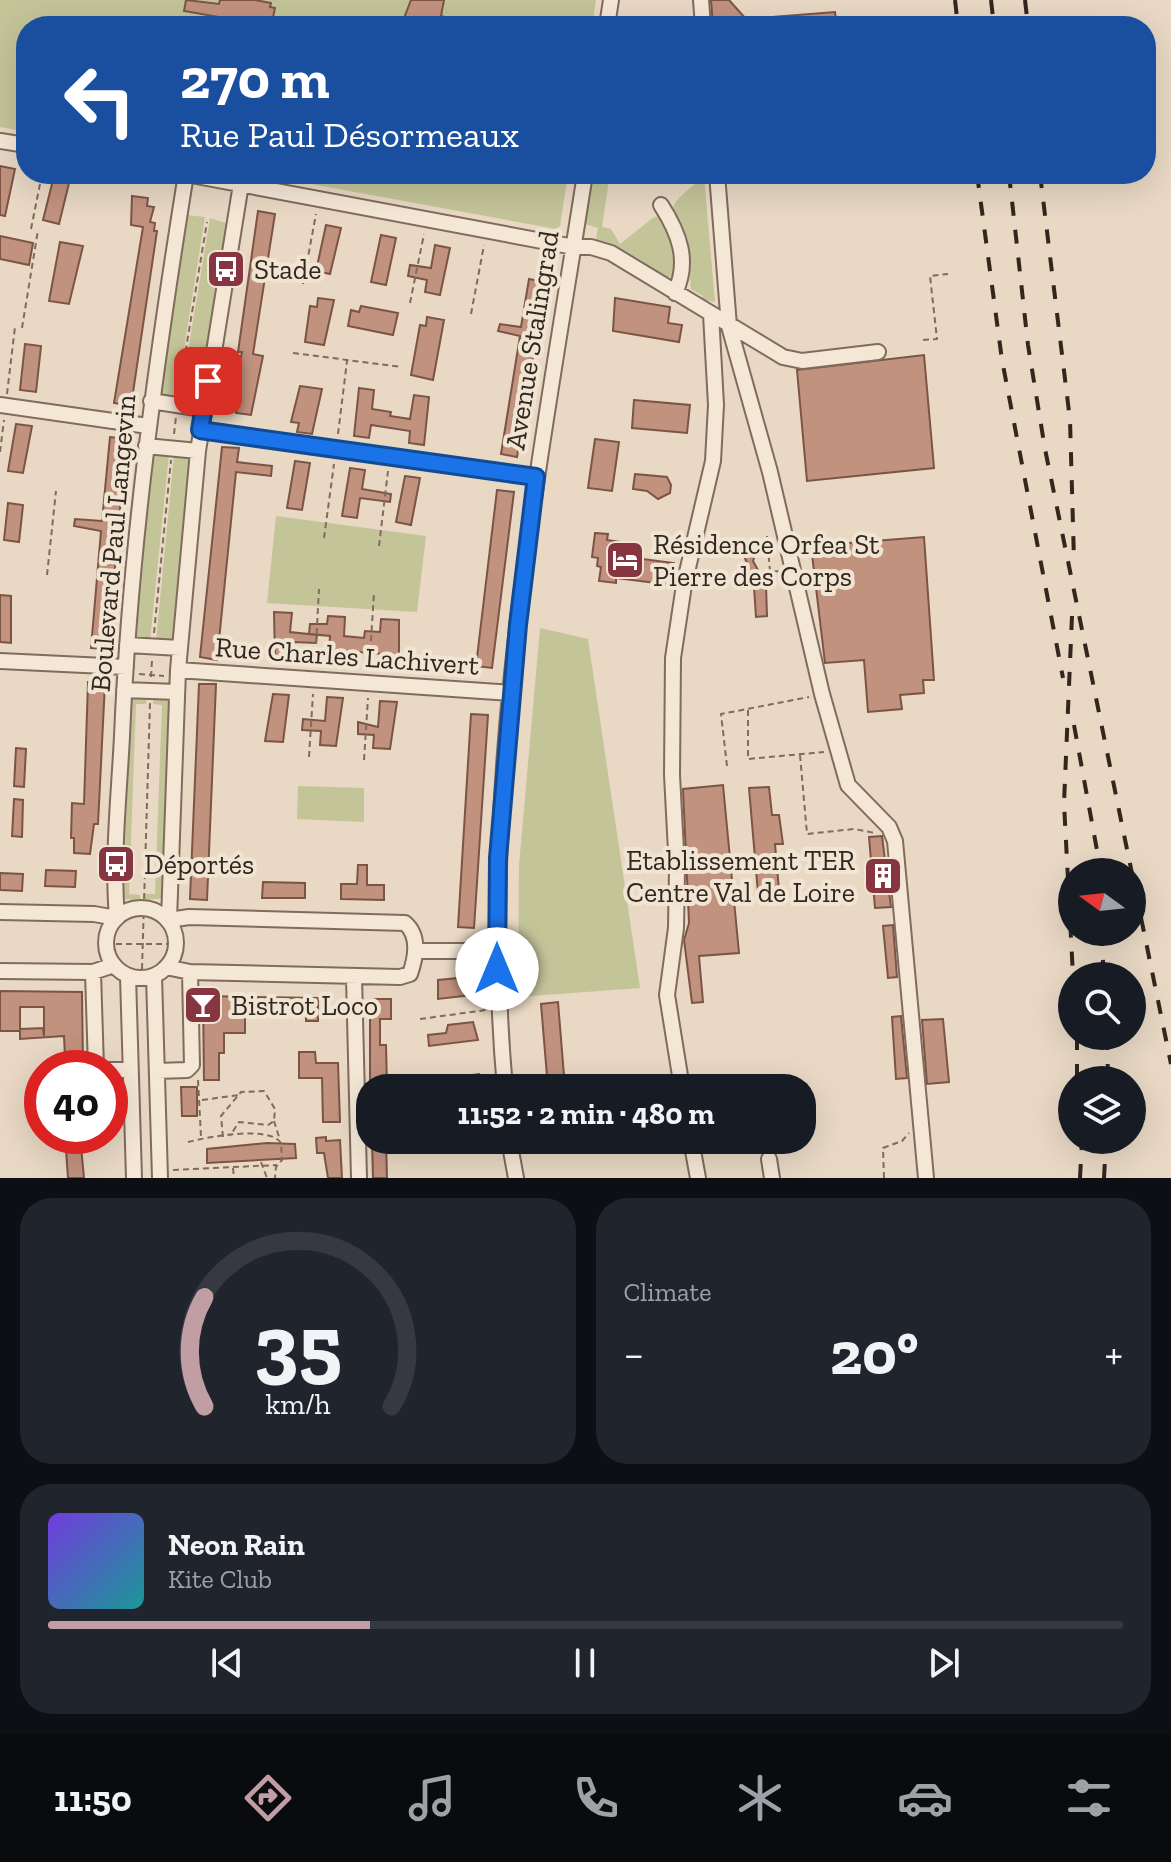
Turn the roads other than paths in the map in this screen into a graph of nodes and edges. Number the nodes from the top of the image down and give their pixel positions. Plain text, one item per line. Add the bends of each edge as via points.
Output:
1 (184, 184) edge
2 (241, 184) joint
3 (583, 184) edge
4 (718, 184) edge
5 (661, 205) dead end
6 (574, 247) junction
7 (675, 293) junction
8 (711, 314) junction
9 (729, 326) junction
10 (878, 352) dead end
11 (151, 401) junction
12 (3, 405) edge
13 (203, 409) junction
14 (148, 426) junction
15 (200, 430) junction
16 (146, 446) junction
17 (198, 451) junction
18 (536, 477) junction
19 (127, 645) junction
20 (180, 648) junction
21 (0, 661) edge
22 (126, 670) junction
23 (178, 680) junction
24 (124, 690) junction
25 (512, 693) junction
26 (0, 912) edge
27 (117, 918) junction
28 (169, 920) junction
29 (415, 951) junction
30 (496, 951) junction
31 (114, 965) junction
32 (0, 971) edge
33 (93, 972) junction
34 (160, 972) junction
35 (190, 972) junction
36 (128, 976) junction
37 (354, 977) junction
38 (95, 1050) edge
39 (129, 1070) joint
40 (157, 1071) junction
41 (504, 1074) edge
42 (680, 1074) edge
43 (512, 1154) edge
44 (694, 1154) edge
45 (769, 1159) dead end
46 (160, 1174) edge
47 (134, 1178) edge
48 (359, 1178) edge
49 (516, 1178) edge
50 (698, 1178) edge
51 (772, 1178) edge
52 (926, 1178) edge

1 - 11 street, Boulevard Paul Langevin
2 - 6 street
2 - 13 street
3 - 6 street, Avenue Stalingrad
4 - 9 street
5 - 7 street via 678,233 682,263
6 - 7 street via 611,253
6 - 18 street, Avenue Stalingrad
7 - 8 street
8 - 9 street
8 - 42 street via 713,461 673,658 676,928 667,995
9 - 10 street via 783,357 802,361
9 - 52 street via 837,750 850,788 892,832
11 - 13 street
11 - 14 street, Boulevard Paul Langevin
12 - 14 street
13 - 15 street
14 - 16 street, Boulevard Paul Langevin
15 - 17 street
15 - 18 street
16 - 17 street
16 - 19 street, Boulevard Paul Langevin
17 - 20 street
18 - 25 street, Avenue Stalingrad
19 - 20 street
19 - 22 street, Boulevard Paul Langevin
20 - 23 street
21 - 22 street
22 - 24 street, Boulevard Paul Langevin
23 - 24 street, Rue Charles Lachivert
23 - 25 street, Rue Charles Lachivert
23 - 28 street
24 - 27 street, Boulevard Paul Langevin
25 - 30 street, Avenue Stalingrad
26 - 27 street
27 - 28 street via 142,909
27 - 31 street via 106,944
28 - 29 street via 405,923 412,929
28 - 34 street via 176,944
29 - 30 street
29 - 37 street via 410,974
30 - 41 street, Avenue Stalingrad
31 - 33 street
31 - 36 street
32 - 33 street
33 - 38 street
34 - 35 street
34 - 36 street
34 - 40 street
35 - 37 street
35 - 40 street via 191,1067
36 - 39 street
37 - 48 street
39 - 47 street
40 - 46 street
43 - 49 street
44 - 50 street
45 - 51 street

